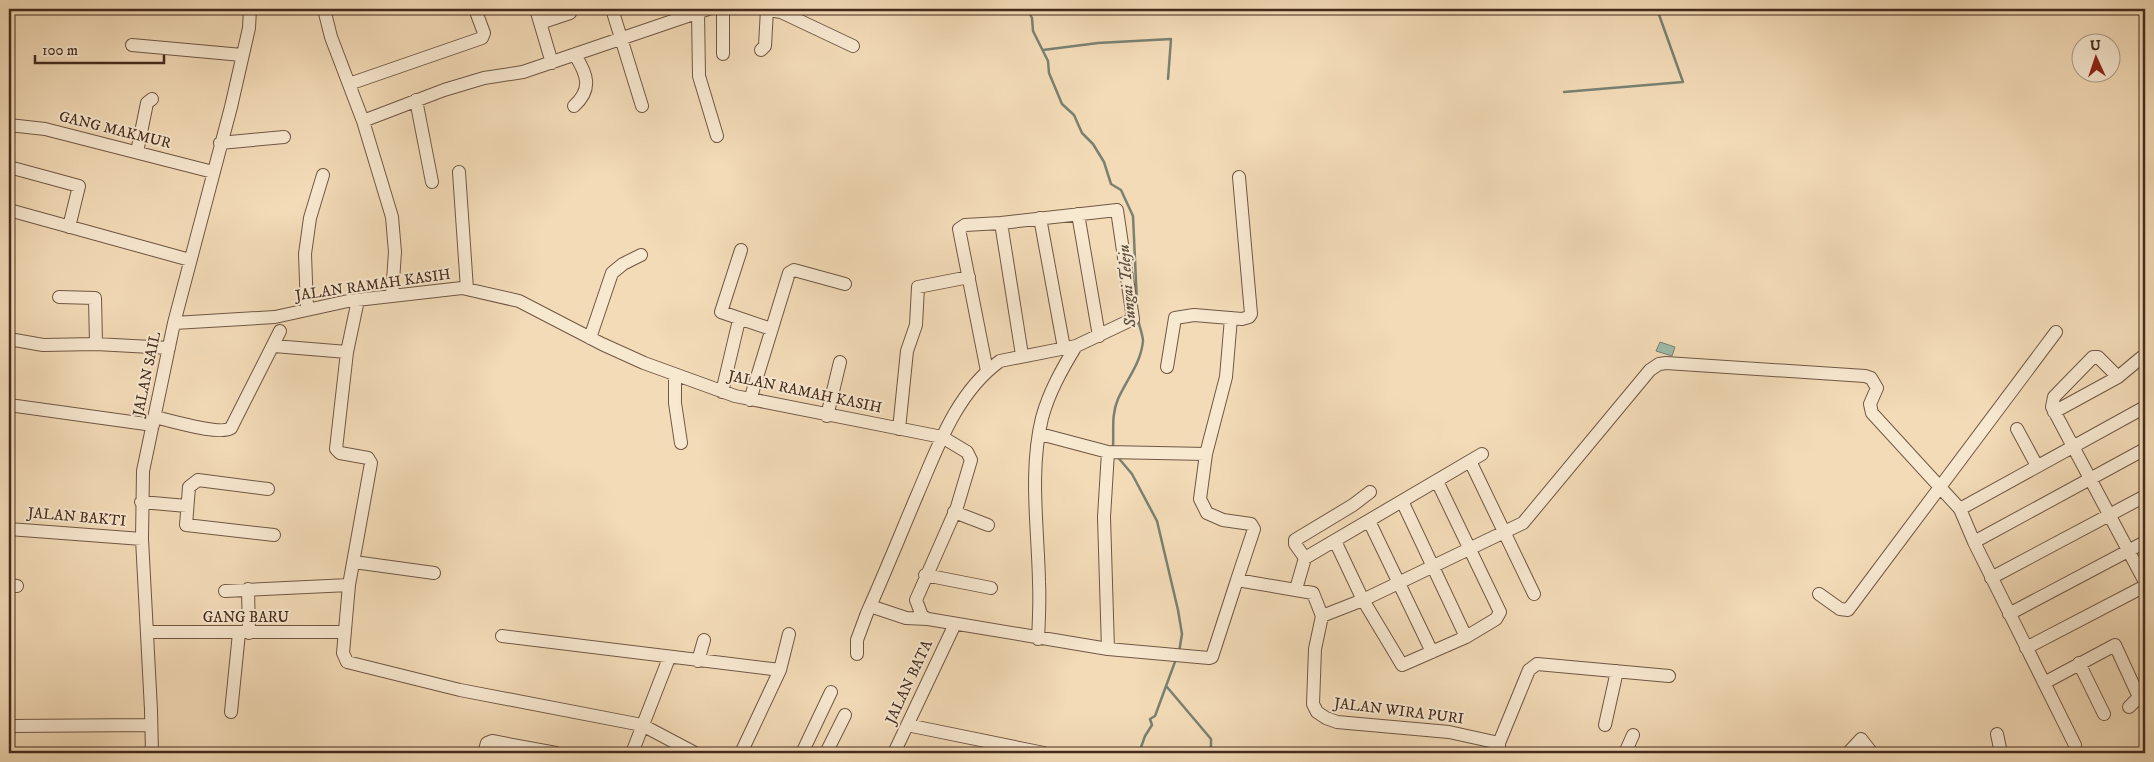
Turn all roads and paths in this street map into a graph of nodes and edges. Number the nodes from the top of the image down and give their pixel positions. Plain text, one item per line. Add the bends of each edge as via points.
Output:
1 (250, 9) edge
2 (324, 9) edge
3 (475, 9) edge
4 (536, 9) edge
5 (612, 9) edge
6 (723, 9) edge
7 (765, 9) edge
8 (703, 10) edge
9 (570, 13) dead end
10 (540, 23) junction
11 (623, 39) junction
12 (132, 45) dead end
13 (852, 46) dead end
14 (761, 50) dead end
15 (723, 54) dead end
16 (242, 55) junction
17 (574, 55) junction
18 (552, 63) junction
19 (349, 84) junction
20 (152, 99) dead end
21 (416, 100) junction
22 (574, 106) dead end
23 (642, 106) dead end
24 (363, 121) junction
25 (9, 125) edge
26 (716, 136) dead end
27 (284, 137) dead end
28 (220, 143) junction
29 (137, 152) junction
30 (9, 167) edge
31 (213, 172) junction
32 (458, 172) dead end
33 (323, 176) dead end
34 (1239, 178) dead end
35 (432, 182) dead end
36 (9, 210) edge
37 (1078, 214) junction
38 (1040, 218) junction
39 (1001, 223) junction
40 (69, 227) junction
41 (741, 250) dead end
42 (641, 256) dead end
43 (190, 260) junction
44 (969, 277) junction
45 (845, 284) dead end
46 (467, 289) junction
47 (392, 295) junction
48 (59, 297) dead end
49 (358, 300) junction
50 (307, 309) junction
51 (1231, 318) junction
52 (739, 320) junction
53 (174, 322) junction
54 (771, 329) junction
55 (280, 331) dead end
56 (2056, 332) dead end
57 (1099, 336) junction
58 (590, 338) junction
59 (9, 339) edge
60 (96, 344) junction
61 (274, 346) junction
62 (1070, 347) junction
63 (169, 348) junction
64 (347, 352) junction
65 (1022, 355) junction
66 (2142, 357) dead end
67 (840, 362) dead end
68 (1167, 367) dead end
69 (987, 371) junction
70 (675, 375) junction
71 (2118, 377) junction
72 (722, 392) junction
73 (750, 400) junction
74 (9, 405) edge
75 (2145, 407) edge
76 (2054, 412) junction
77 (827, 416) junction
78 (154, 421) junction
79 (899, 429) junction
80 (2016, 429) dead end
81 (1040, 434) junction
82 (942, 437) junction
83 (681, 443) dead end
84 (2073, 446) junction
85 (2145, 449) edge
86 (1113, 452) junction
87 (1206, 454) junction
88 (1482, 454) dead end
89 (1470, 461) junction
90 (2037, 466) junction
91 (2091, 479) junction
92 (1437, 481) junction
93 (268, 489) dead end
94 (1941, 489) junction
95 (1370, 492) dead end
96 (2145, 496) edge
97 (1402, 501) junction
98 (141, 502) junction
99 (187, 506) junction
100 (1960, 509) junction
101 (954, 512) junction
102 (2110, 515) junction
103 (1369, 521) junction
104 (988, 525) dead end
105 (9, 529) edge
106 (1503, 533) junction
107 (274, 535) dead end
108 (142, 539) junction
109 (1335, 541) junction
110 (1974, 542) junction
111 (2145, 542) edge
112 (1469, 549) junction
113 (2129, 551) junction
114 (354, 562) junction
115 (1304, 564) junction
116 (1433, 566) junction
117 (434, 573) dead end
118 (925, 575) junction
119 (1991, 578) junction
120 (1237, 580) junction
121 (1399, 582) junction
122 (2145, 582) edge
123 (350, 585) junction
124 (2145, 586) edge
125 (991, 588) dead end
126 (248, 589) junction
127 (1296, 589) junction
128 (225, 591) dead end
129 (1313, 593) junction
130 (1534, 594) dead end
131 (1819, 594) dead end
132 (1363, 600) junction
133 (870, 606) junction
134 (2010, 614) junction
135 (1322, 616) junction
136 (928, 619) junction
137 (954, 624) junction
138 (148, 632) junction
139 (345, 632) junction
140 (244, 633) junction
141 (789, 634) dead end
142 (502, 636) dead end
143 (1466, 636) junction
144 (1038, 639) junction
145 (704, 640) dead end
146 (2026, 648) junction
147 (1108, 649) junction
148 (1432, 652) junction
149 (857, 654) dead end
150 (669, 658) junction
151 (698, 661) junction
152 (2079, 664) junction
153 (780, 670) junction
154 (1617, 671) junction
155 (1669, 676) dead end
156 (2044, 683) junction
157 (831, 692) dead end
158 (2129, 707) dead end
159 (231, 712) dead end
160 (2104, 714) dead end
161 (845, 715) dead end
162 (151, 725) junction
163 (642, 725) junction
164 (1605, 725) dead end
165 (9, 726) edge
166 (907, 726) junction
167 (1997, 734) dead end
168 (1633, 735) dead end
169 (1499, 748) edge
170 (677, 749) edge
171 (2075, 749) edge
172 (533, 751) edge
173 (152, 753) edge
174 (484, 753) edge
175 (556, 753) edge
176 (632, 753) edge
177 (695, 753) edge
178 (741, 753) edge
179 (802, 753) edge
180 (826, 753) edge
181 (894, 753) edge
182 (1044, 753) edge
183 (1625, 753) edge
184 (1848, 753) edge
185 (1872, 753) edge
186 (2001, 753) edge

1 - 16 street, JALAN SAIL
2 - 19 street
3 - 19 street via 484,33 482,38
4 - 10 street
5 - 11 street
6 - 15 street
7 - 13 street via 781,12
7 - 14 street via 765,46
8 - 11 street
8 - 26 street via 699,76
9 - 10 street
10 - 18 street
11 - 17 street
11 - 23 street
12 - 16 street
16 - 28 street, JALAN SAIL
17 - 18 street
17 - 22 street via 587,86 585,94
18 - 21 street via 523,72 484,78
19 - 24 street
20 - 29 street via 147,102
21 - 24 street
21 - 35 street
24 - 47 street via 392,217 395,252
25 - 29 street, GANG MAKMUR via 44,129
27 - 28 street
28 - 31 street, JALAN SAIL
29 - 31 street, GANG MAKMUR
30 - 40 street via 79,186
31 - 43 street, JALAN SAIL
32 - 46 street
33 - 50 street via 310,218 305,254
34 - 51 street via 1251,314 1248,318
36 - 40 street
37 - 38 street
37 - 57 street
37 - 57 street via 1117,210 1134,315 1127,323
38 - 39 street
38 - 62 street
39 - 44 street via 960,226
39 - 65 street
40 - 43 street
41 - 52 street via 720,310
42 - 58 street via 612,273
43 - 53 street, JALAN SAIL
44 - 69 street
44 - 79 street via 918,287 916,325 907,352
45 - 54 street via 791,271
46 - 47 street, JALAN RAMAH KASIH
46 - 58 street, JALAN RAMAH KASIH via 520,301
47 - 49 street, JALAN RAMAH KASIH
48 - 60 street via 95,298
49 - 50 street, JALAN RAMAH KASIH
49 - 64 street
50 - 53 street, JALAN RAMAH KASIH via 275,316
51 - 68 street via 1194,315 1175,318
51 - 87 street via 1226,377
52 - 54 street
52 - 72 street
53 - 63 street, JALAN SAIL
54 - 73 street
55 - 61 street
56 - 94 street
57 - 62 street
58 - 70 street, JALAN RAMAH KASIH
59 - 60 street via 42,346
60 - 63 street
61 - 64 street
61 - 78 street via 232,428 216,430
62 - 65 street
62 - 81 street via 1042,418
63 - 78 street, JALAN SAIL
64 - 114 street via 336,449 340,453 368,458 371,463
65 - 69 street via 1000,361
66 - 71 street
67 - 77 street
69 - 82 street via 962,401
70 - 72 street, JALAN RAMAH KASIH
70 - 83 street
71 - 76 street
71 - 76 street via 2098,357 2093,357 2054,397
72 - 73 street, JALAN RAMAH KASIH
73 - 77 street, JALAN RAMAH KASIH
74 - 78 street
75 - 84 street
76 - 84 street
77 - 79 street, JALAN RAMAH KASIH
78 - 98 street, JALAN SAIL via 143,471
79 - 82 street, JALAN RAMAH KASIH
80 - 90 street
81 - 86 street
81 - 144 street via 1035,513
82 - 101 street, JALAN RAMAH KASIH via 967,452 971,460
82 - 133 street
84 - 90 street
84 - 91 street
85 - 91 street
86 - 87 street
86 - 147 street via 1104,517
87 - 120 street via 1200,499 1207,513 1223,520 1251,524 1254,529
88 - 89 street
89 - 92 street
89 - 106 street
90 - 100 street
91 - 102 street
91 - 110 street
92 - 97 street
92 - 112 street
93 - 99 street via 198,480 189,487
94 - 100 street
94 - 106 street via 1872,413 1870,404 1877,388 1871,378 1666,363 1650,370 1523,523
94 - 131 street via 1848,610 1840,609
95 - 115 street via 1295,540
96 - 102 street
97 - 103 street
97 - 116 street
98 - 99 street
98 - 108 street, JALAN SAIL
99 - 107 street via 186,525
100 - 110 street
101 - 104 street
101 - 118 street, JALAN RAMAH KASIH
102 - 113 street
102 - 119 street
103 - 109 street
103 - 121 street
105 - 108 street, JALAN BAKTI
106 - 112 street
106 - 130 street
108 - 138 street, JALAN SAIL
109 - 115 street
109 - 132 street
110 - 119 street
111 - 113 street
112 - 116 street
112 - 143 street via 1500,612 1496,619
113 - 122 street
113 - 134 street
114 - 117 street
114 - 123 street
115 - 127 street
115 - 129 street
116 - 121 street
116 - 143 street
118 - 125 street
118 - 136 street, JALAN RAMAH KASIH via 916,600 922,616
119 - 134 street
120 - 127 street
120 - 147 street via 1212,657 1190,658
121 - 132 street
121 - 148 street
123 - 126 street
123 - 139 street
124 - 146 street
126 - 128 street
126 - 140 street
127 - 129 street
129 - 135 street
132 - 135 street
132 - 148 street via 1402,665
133 - 136 street via 906,618
133 - 149 street via 857,640
134 - 146 street
135 - 169 street, JALAN WIRA PURI via 1315,649 1313,704 1317,712 1337,722 1449,732
136 - 137 street
137 - 144 street
137 - 166 street, JALAN BATA
138 - 140 street, GANG BARU
138 - 162 street, JALAN SAIL
139 - 140 street, GANG BARU
139 - 163 street via 344,658 351,665
140 - 159 street
141 - 153 street
142 - 150 street via 568,642
143 - 148 street
144 - 147 street
145 - 151 street
146 - 156 street
150 - 151 street
150 - 163 street
151 - 153 street
152 - 156 street
152 - 158 street via 2115,645 2139,697
152 - 160 street
153 - 178 street
154 - 155 street
154 - 164 street
154 - 169 street via 1532,666
156 - 171 street
157 - 179 street
161 - 180 street
162 - 165 street
162 - 173 street, JALAN SAIL
163 - 170 street
163 - 176 street
166 - 181 street, JALAN BATA
166 - 182 street
167 - 186 street
168 - 183 street
170 - 177 street
172 - 174 street via 492,741
172 - 175 street
184 - 185 street via 1861,739

